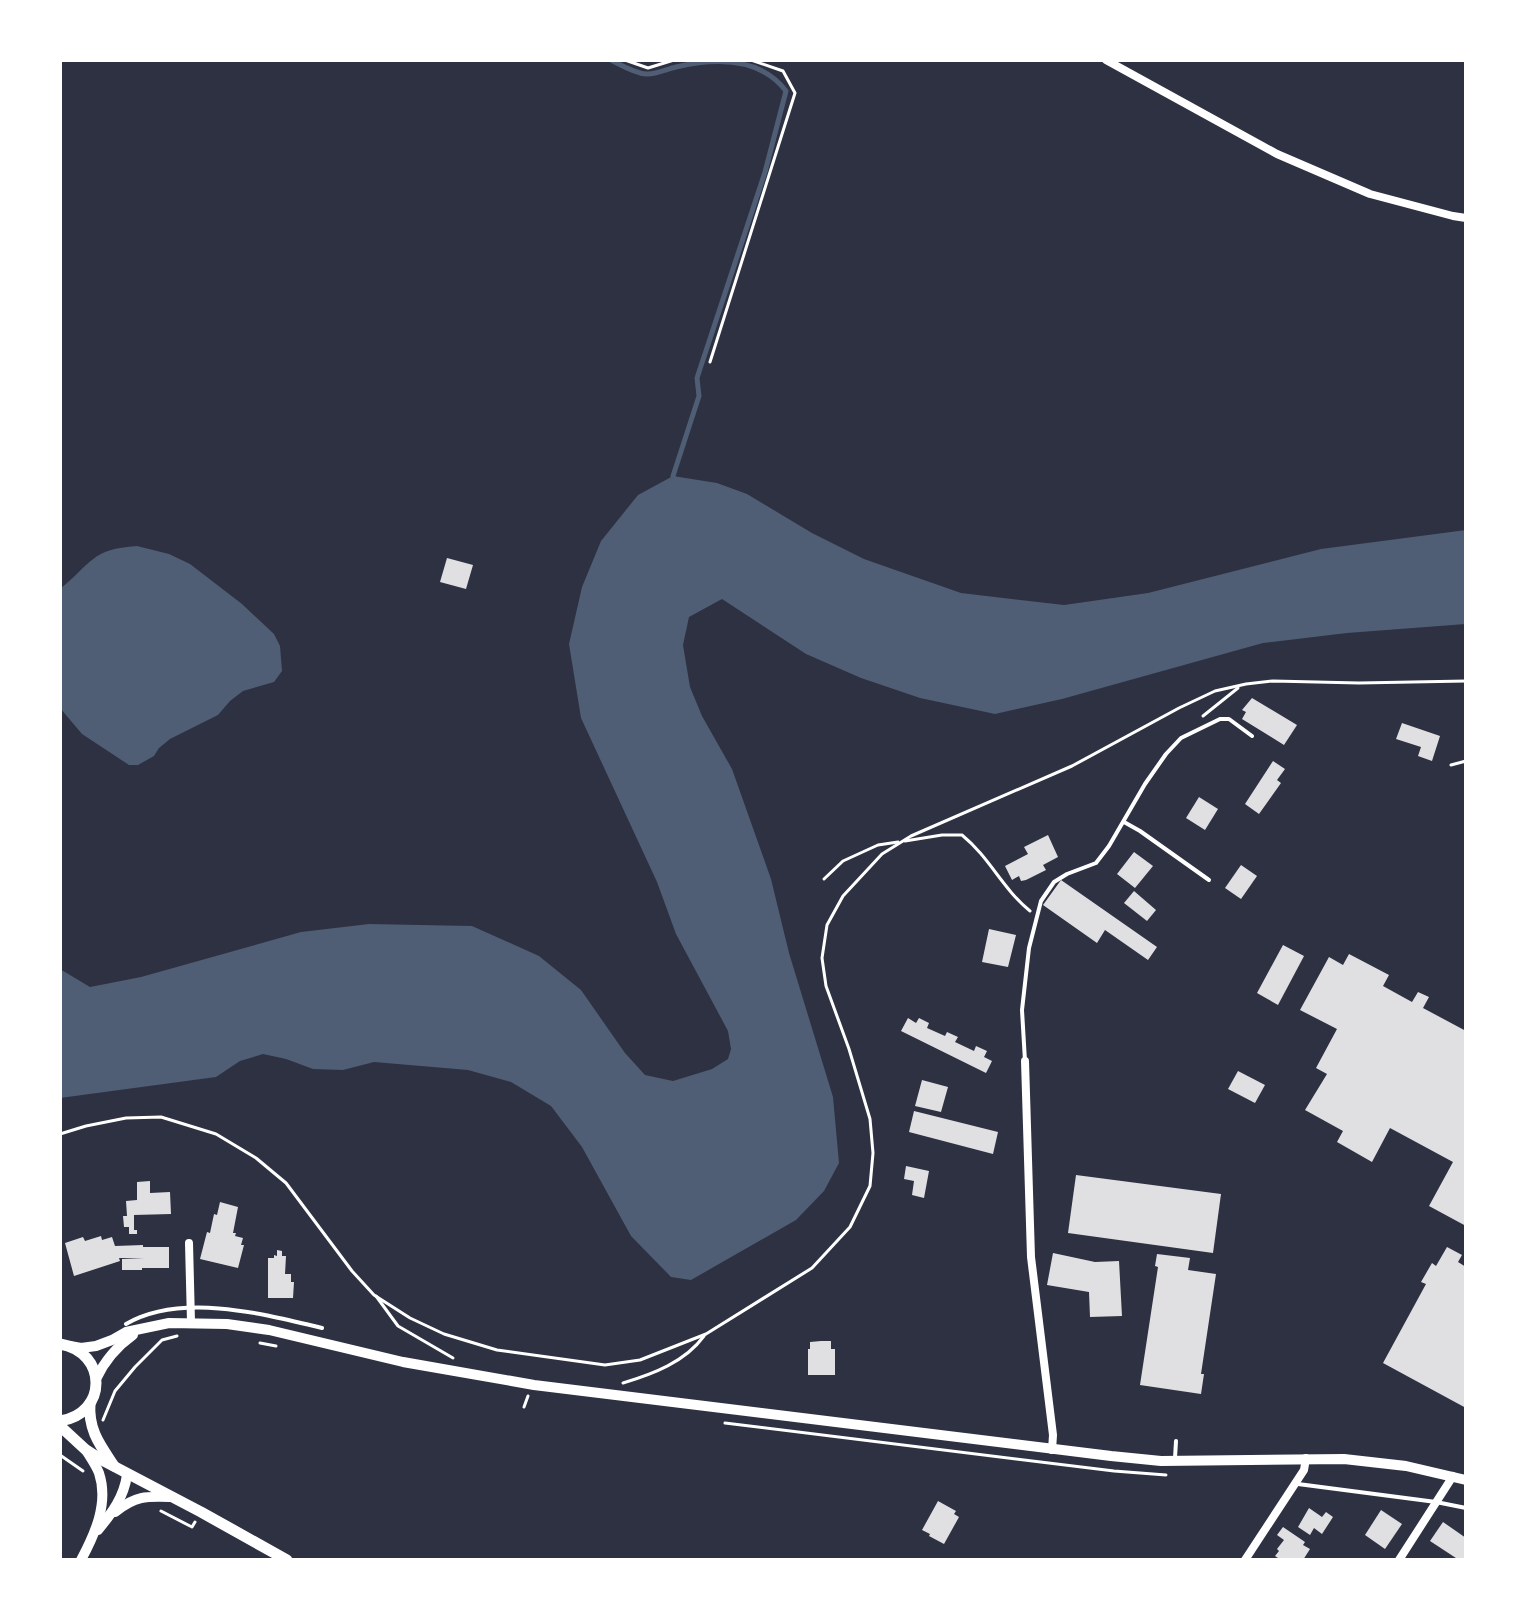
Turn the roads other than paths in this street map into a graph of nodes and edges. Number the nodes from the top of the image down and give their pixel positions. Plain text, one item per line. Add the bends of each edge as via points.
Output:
1 (1106, 60) edge
2 (1466, 218) edge
3 (1252, 736) dead end
4 (1124, 822) junction
5 (1209, 880) dead end
6 (1025, 1061) joint
7 (189, 1243) dead end
8 (190, 1309) junction
9 (191, 1322) junction
10 (126, 1324) dead end
11 (145, 1327) junction
12 (322, 1328) dead end
13 (64, 1345) edge
14 (96, 1379) junction
15 (90, 1403) junction
16 (60, 1423) edge
17 (1176, 1441) dead end
18 (86, 1450) junction
19 (1052, 1450) junction
20 (1306, 1458) junction
21 (1175, 1461) junction
22 (114, 1467) junction
23 (127, 1475) junction
24 (1453, 1476) junction
25 (1466, 1480) edge
26 (1295, 1483) junction
27 (170, 1497) junction
28 (1436, 1502) junction
29 (1466, 1508) edge
30 (110, 1515) junction
31 (94, 1534) junction
32 (81, 1560) edge
33 (287, 1560) edge
34 (1245, 1560) edge
35 (1399, 1560) edge

1 - 2 street via 1290,159 1370,194
3 - 4 lane via 1229,719 1220,719 1181,738
4 - 5 lane
4 - 6 lane via 1096,863 1054,882 1041,901 1022,1010
6 - 19 street via 1031,1257
7 - 8 street
8 - 9 street
8 - 10 lane via 159,1312
8 - 12 lane via 237,1310
9 - 11 street
9 - 19 street via 269,1330 403,1362 580,1391
11 - 13 street via 96,1346
11 - 14 street via 111,1353
13 - 14 main road via 87,1358
14 - 15 main road
15 - 16 main road
15 - 22 main road via 92,1429
16 - 18 main road
17 - 21 lane
18 - 22 main road
18 - 31 street via 102,1486
19 - 21 street
20 - 21 street
20 - 24 street via 1377,1462
20 - 26 street
22 - 23 main road
23 - 27 main road
23 - 30 street
24 - 25 street
24 - 28 street
26 - 28 lane
26 - 34 street
27 - 30 street via 128,1501
27 - 33 main road
28 - 29 lane
28 - 35 street
30 - 31 street
31 - 32 street

